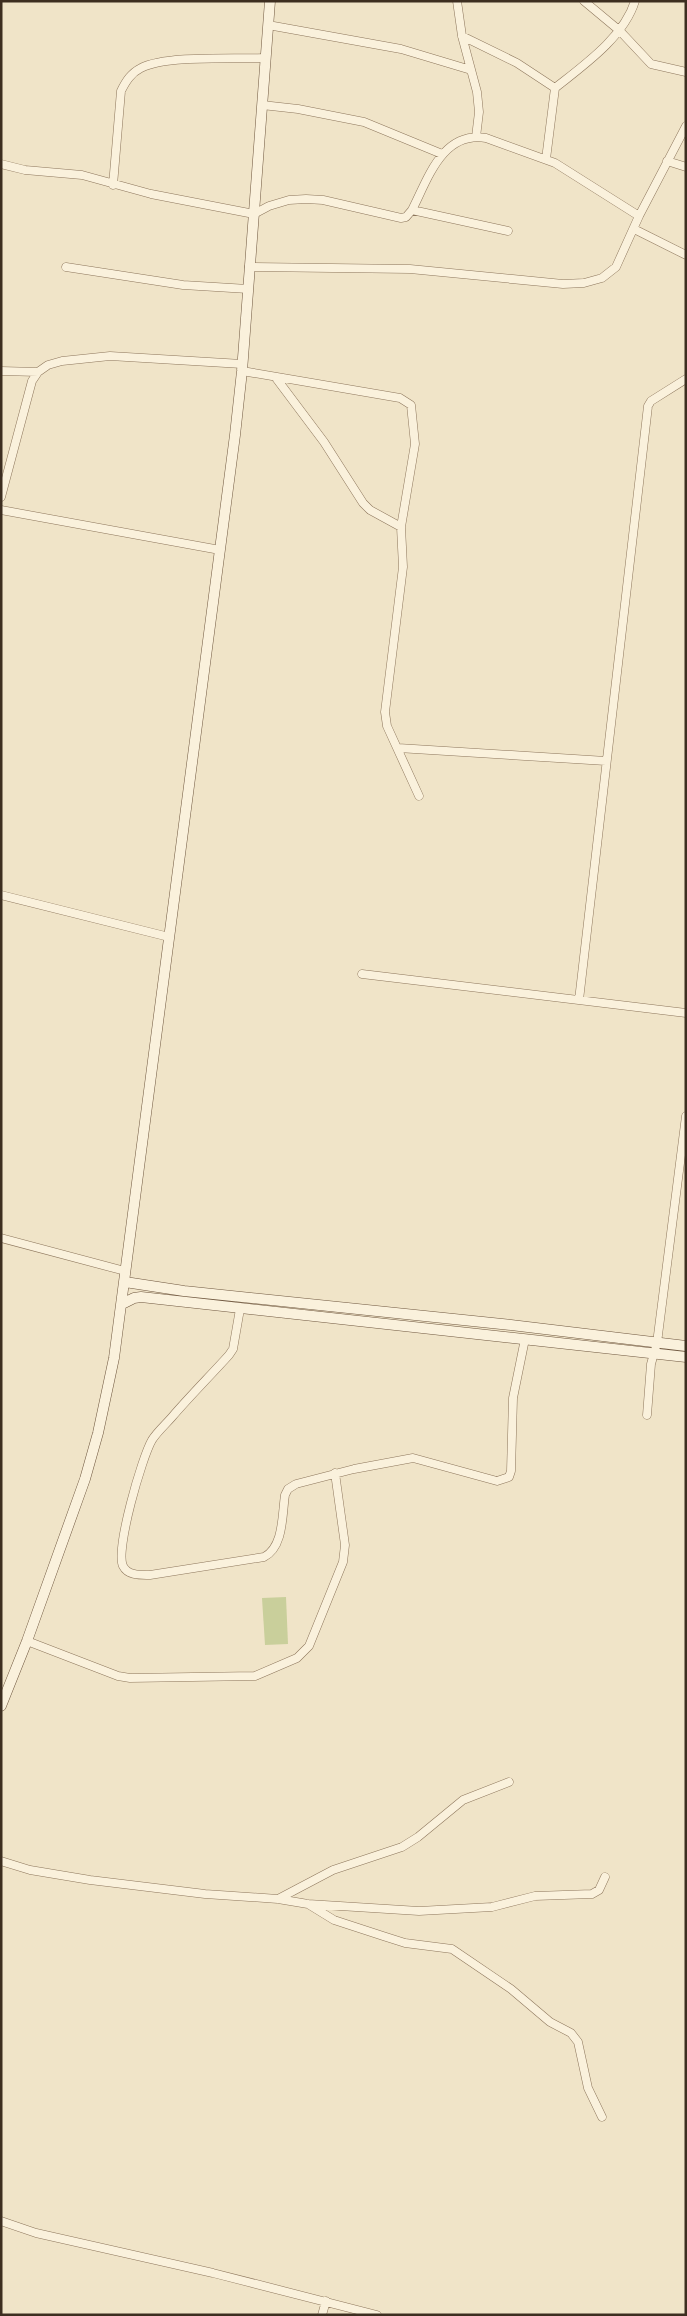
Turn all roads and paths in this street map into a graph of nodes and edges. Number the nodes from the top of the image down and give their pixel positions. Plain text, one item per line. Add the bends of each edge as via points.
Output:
1 (270, 1) edge
2 (457, 1) edge
3 (584, 1) edge
4 (635, 1) edge
5 (268, 25) junction
6 (620, 31) junction
7 (462, 36) junction
8 (266, 58) junction
9 (471, 70) junction
10 (686, 72) edge
11 (556, 88) junction
12 (262, 105) junction
13 (686, 126) edge
14 (476, 137) junction
15 (442, 154) junction
16 (546, 158) junction
17 (667, 161) junction
18 (1, 164) edge
19 (686, 167) edge
20 (113, 185) junction
21 (412, 210) junction
22 (254, 214) junction
23 (639, 216) junction
24 (634, 229) junction
25 (508, 232) dead end
26 (686, 255) edge
27 (66, 267) dead end
28 (249, 267) junction
29 (248, 289) junction
30 (242, 368) junction
31 (1, 371) edge
32 (38, 372) junction
33 (276, 378) junction
34 (686, 379) edge
35 (1, 497) edge
36 (1, 510) edge
37 (401, 527) junction
38 (220, 550) junction
39 (398, 748) junction
40 (606, 761) junction
41 (420, 796) dead end
42 (1, 895) edge
43 (169, 937) junction
44 (362, 974) dead end
45 (579, 1000) junction
46 (686, 1013) edge
47 (686, 1116) edge
48 (1, 1238) edge
49 (125, 1271) junction
50 (125, 1282) junction
51 (122, 1304) junction
52 (240, 1309) junction
53 (525, 1339) junction
54 (686, 1346) edge
55 (655, 1348) junction
56 (686, 1357) edge
57 (647, 1415) dead end
58 (335, 1473) junction
59 (27, 1641) junction
60 (1, 1706) edge
61 (509, 1782) dead end
62 (1, 1861) edge
63 (605, 1877) dead end
64 (278, 1898) junction
65 (308, 1904) junction
66 (602, 2117) dead end
67 (1, 2221) edge
68 (326, 2301) junction
69 (322, 2315) edge
70 (377, 2315) edge

1 - 5 street
2 - 7 street
3 - 6 street
4 - 6 street via 628,21
5 - 8 street
5 - 9 street via 401,50
6 - 10 street via 651,64
6 - 11 street
7 - 9 street
7 - 11 street via 517,63
8 - 12 street
8 - 20 street via 158,61 128,77 121,91
9 - 14 street via 479,112
11 - 16 street
12 - 15 street via 364,122
12 - 22 street
13 - 17 street
14 - 15 street via 465,139
14 - 16 street
15 - 21 street
16 - 23 street
17 - 19 street
17 - 23 street
18 - 20 street via 25,170 82,175
20 - 22 street
21 - 22 street via 401,218 306,199 289,200
21 - 25 street
22 - 28 street
23 - 24 street
24 - 26 street
24 - 28 street via 616,267 602,278 584,283 541,283 410,269
27 - 29 street via 183,285
28 - 29 street
29 - 30 street
30 - 32 street via 110,356 62,361
30 - 33 street
30 - 38 street
31 - 32 street
32 - 35 street via 32,381
33 - 37 street via 324,442 363,504
33 - 37 street via 400,398 411,405 414,444
34 - 40 street via 648,406
36 - 38 street
37 - 39 street via 403,567 385,712 387,726
38 - 43 street
39 - 40 street
39 - 41 street
40 - 45 street
42 - 43 street
43 - 49 street
44 - 45 street
45 - 46 street
47 - 55 street
48 - 49 street
49 - 50 street
50 - 51 street
50 - 55 street via 510,1325
51 - 52 street via 141,1297
51 - 59 street via 98,1433 70,1523
52 - 53 street
52 - 58 street via 230,1355 153,1439 145,1454 128,1514 122,1566 135,1575 150,1575 271,1554 278,1542 288,1489
53 - 55 street
53 - 58 street via 513,1398 511,1471 508,1477 497,1482 412,1458
54 - 55 street
55 - 56 street
55 - 57 street
58 - 59 street via 344,1545 343,1562 309,1646 297,1658 256,1676 130,1678
59 - 60 street
61 - 64 street via 463,1800 402,1847 333,1870
62 - 64 street via 30,1870 90,1880 205,1894
63 - 65 street via 599,1890 592,1894 535,1896 492,1907 419,1911
64 - 65 street
65 - 66 street via 334,1920 405,1943 452,1949 511,1989 550,2022 571,2033 578,2042 588,2088
67 - 68 street via 36,2233
68 - 69 street
68 - 70 street

